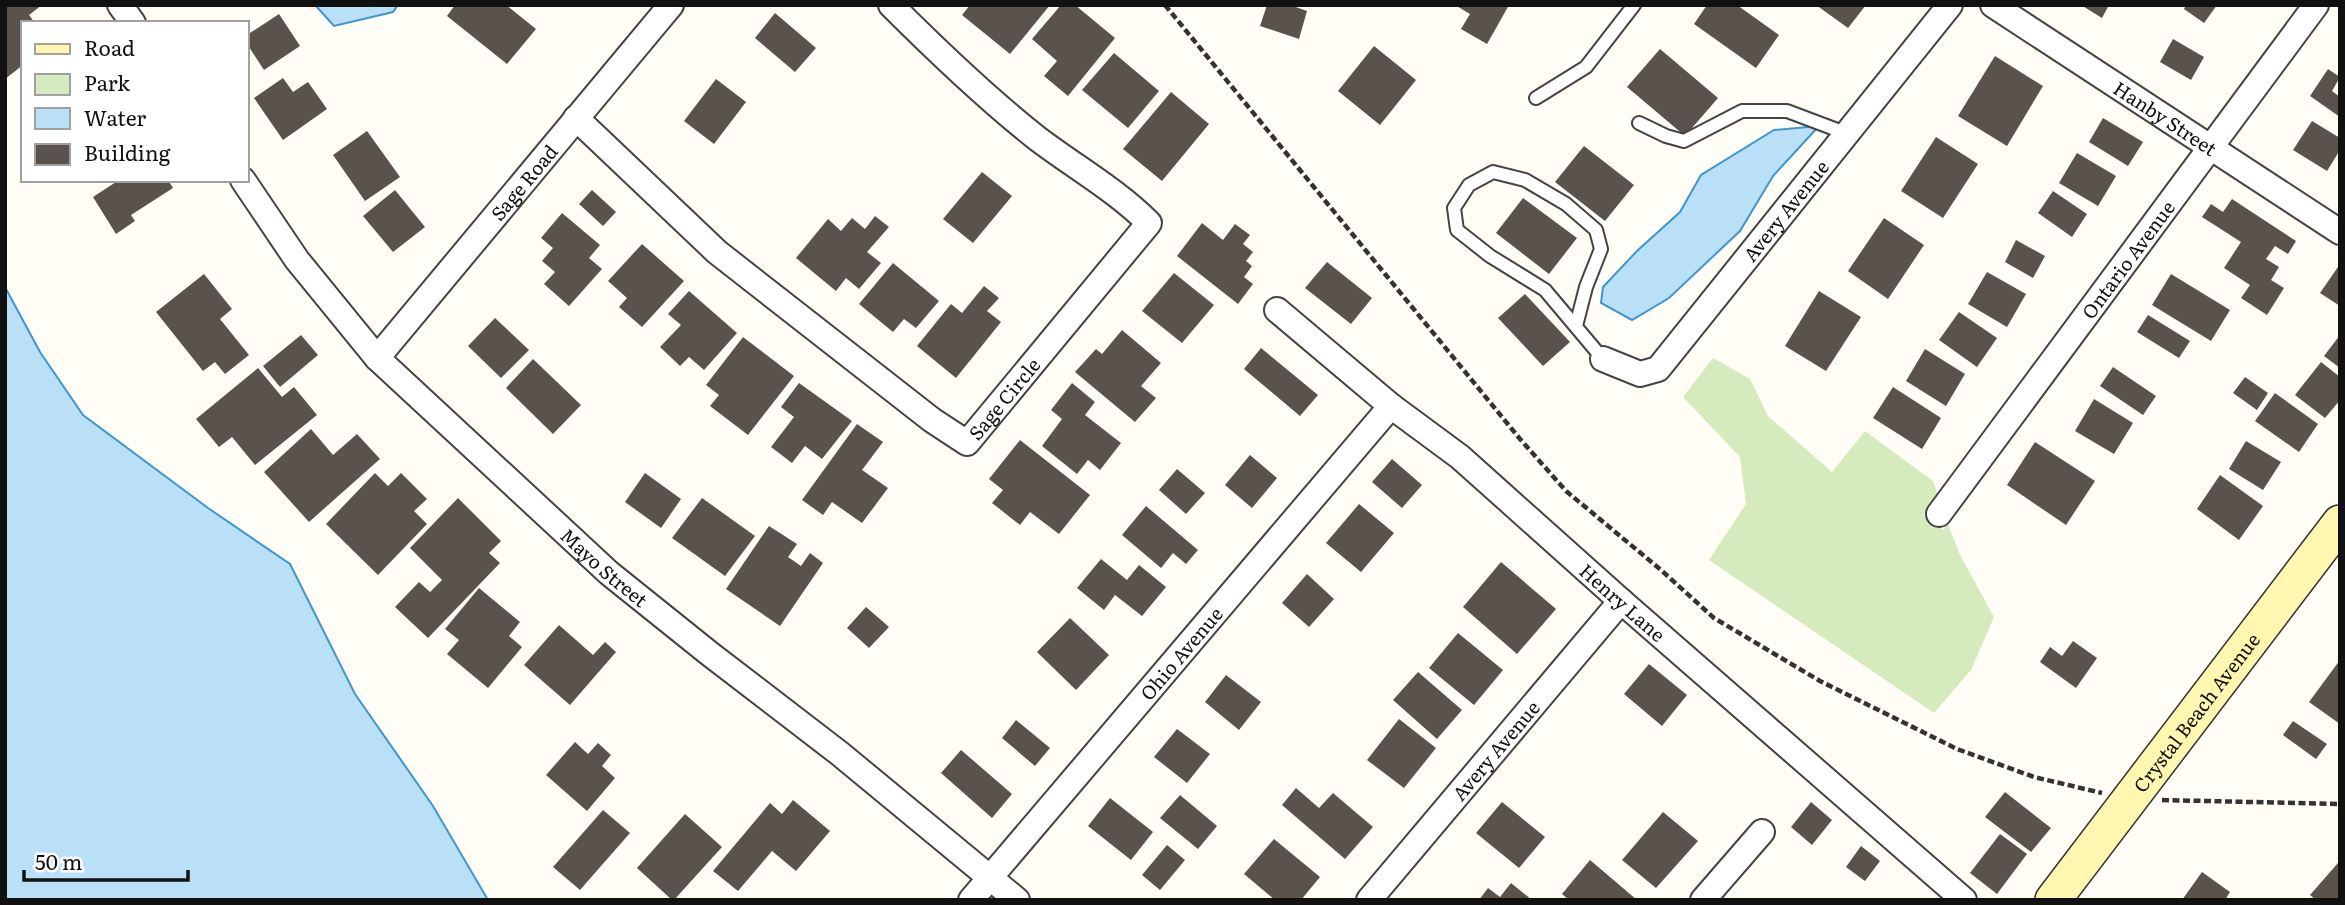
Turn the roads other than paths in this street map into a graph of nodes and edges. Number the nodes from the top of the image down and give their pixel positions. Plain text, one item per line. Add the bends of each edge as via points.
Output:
1 (120, 5) edge
2 (671, 5) edge
3 (891, 5) edge
4 (1634, 5) edge
5 (1950, 5) edge
6 (1993, 5) edge
7 (2316, 5) edge
8 (132, 21) edge
9 (1536, 98) dead end
10 (576, 118) junction
11 (1639, 122) dead end
12 (1848, 134) junction
13 (2209, 148) junction
14 (244, 182) edge
15 (2340, 232) edge
16 (1277, 310) dead end
17 (1576, 326) junction
18 (377, 358) junction
19 (1603, 359) joint
20 (1391, 406) junction
21 (1939, 514) dead end
22 (2340, 523) edge
23 (1620, 601) junction
24 (1762, 832) dead end
25 (990, 877) junction
26 (971, 900) edge
27 (1017, 900) edge
28 (1368, 900) edge
29 (1703, 900) edge
30 (1964, 900) edge
31 (2053, 900) edge

1 - 8 street
2 - 10 street, Sage Road
3 - 10 street, Sage Circle via 950,64 1149,223 967,443 717,251
4 - 9 lane via 1586,67
5 - 12 street, Avery Avenue
6 - 13 street, Hanby Street
7 - 13 street, Ontario Avenue
10 - 18 street, Sage Road
11 - 12 lane via 1684,141 1742,111 1787,111
12 - 19 street, Avery Avenue via 1658,369 1640,374
13 - 15 street, Hanby Street
13 - 21 street, Ontario Avenue
14 - 18 street, Mayo Street via 298,260
16 - 20 street, Henry Lane
17 - 17 lane via 1545,290 1457,230 1454,208 1469,185 1493,172 1525,180 1566,204 1596,230 1601,250
17 - 19 lane
18 - 25 street, Mayo Street via 609,573
20 - 23 street, Henry Lane via 1460,457
20 - 25 street, Ohio Avenue
22 - 31 street, Crystal Beach Avenue
23 - 28 street, Avery Avenue
23 - 30 street, Henry Lane
24 - 29 street
25 - 26 street, Ohio Avenue
25 - 27 street, Mayo Street

